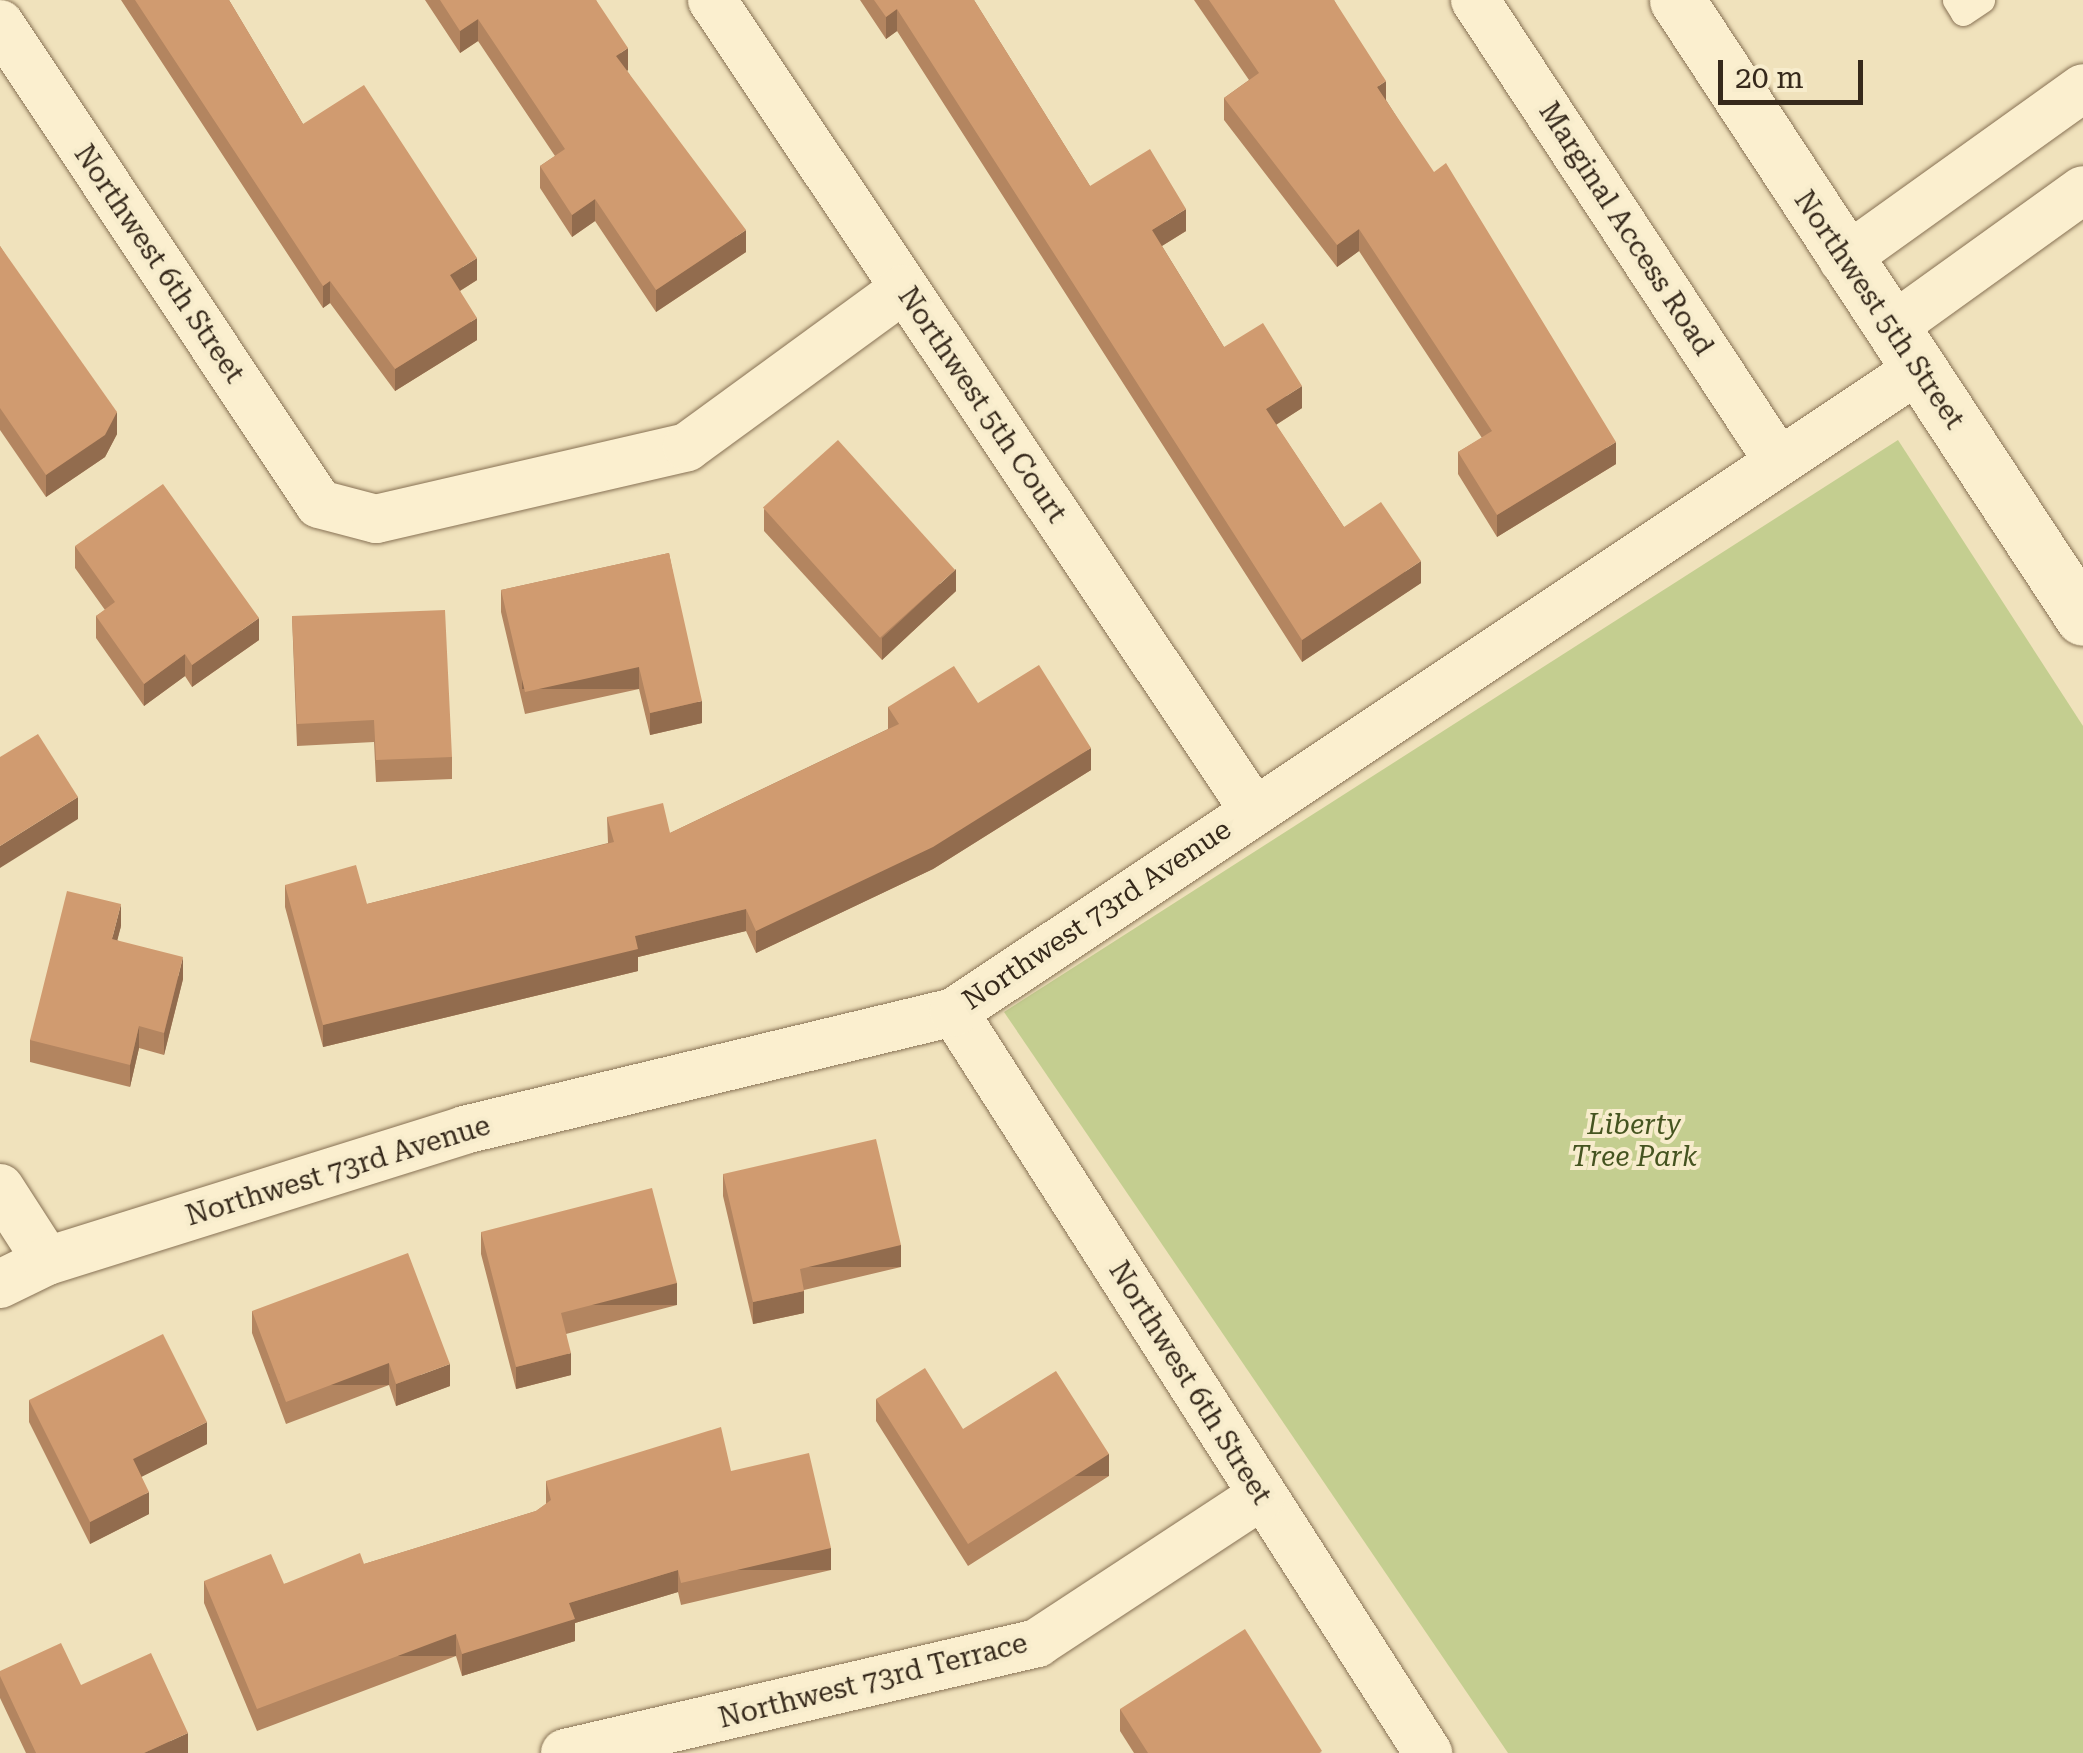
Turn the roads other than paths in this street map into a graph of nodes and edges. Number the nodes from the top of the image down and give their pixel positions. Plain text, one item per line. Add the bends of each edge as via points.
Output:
1 (712, 0) edge
2 (1475, 0) edge
3 (1678, 0) edge
4 (1954, 0) edge
5 (1982, 0) edge
6 (0, 24) edge
7 (2083, 88) edge
8 (2083, 190) edge
9 (1843, 260) junction
10 (904, 289) junction
11 (1905, 348) junction
12 (1777, 459) junction
13 (2074, 585) edge
14 (1253, 809) junction
15 (954, 1012) junction
16 (0, 1188) edge
17 (47, 1261) junction
18 (0, 1284) edge
19 (1261, 1496) junction
20 (565, 1753) edge
21 (1428, 1753) edge

1 - 10 street, Northwest 5th Court
2 - 12 street, Marginal Access Road
3 - 9 street, Northwest 5th Street
4 - 5 lane via 1964,13
6 - 10 street, Northwest 6th Street via 319,504 376,519 687,448
7 - 9 street
8 - 11 street, Northwest 73rd Avenue
9 - 11 street, Northwest 5th Street
10 - 14 street, Northwest 5th Court
11 - 12 street, Northwest 73rd Avenue
11 - 13 street, Northwest 5th Street
12 - 14 street, Northwest 73rd Avenue
14 - 15 street, Northwest 73rd Avenue
15 - 17 street, Northwest 73rd Avenue via 464,1130
15 - 19 street, Northwest 6th Street
16 - 17 street
17 - 18 street, Northwest 73rd Avenue
19 - 20 street, Northwest 73rd Terrace via 1037,1643
19 - 21 street, Northwest 6th Street

